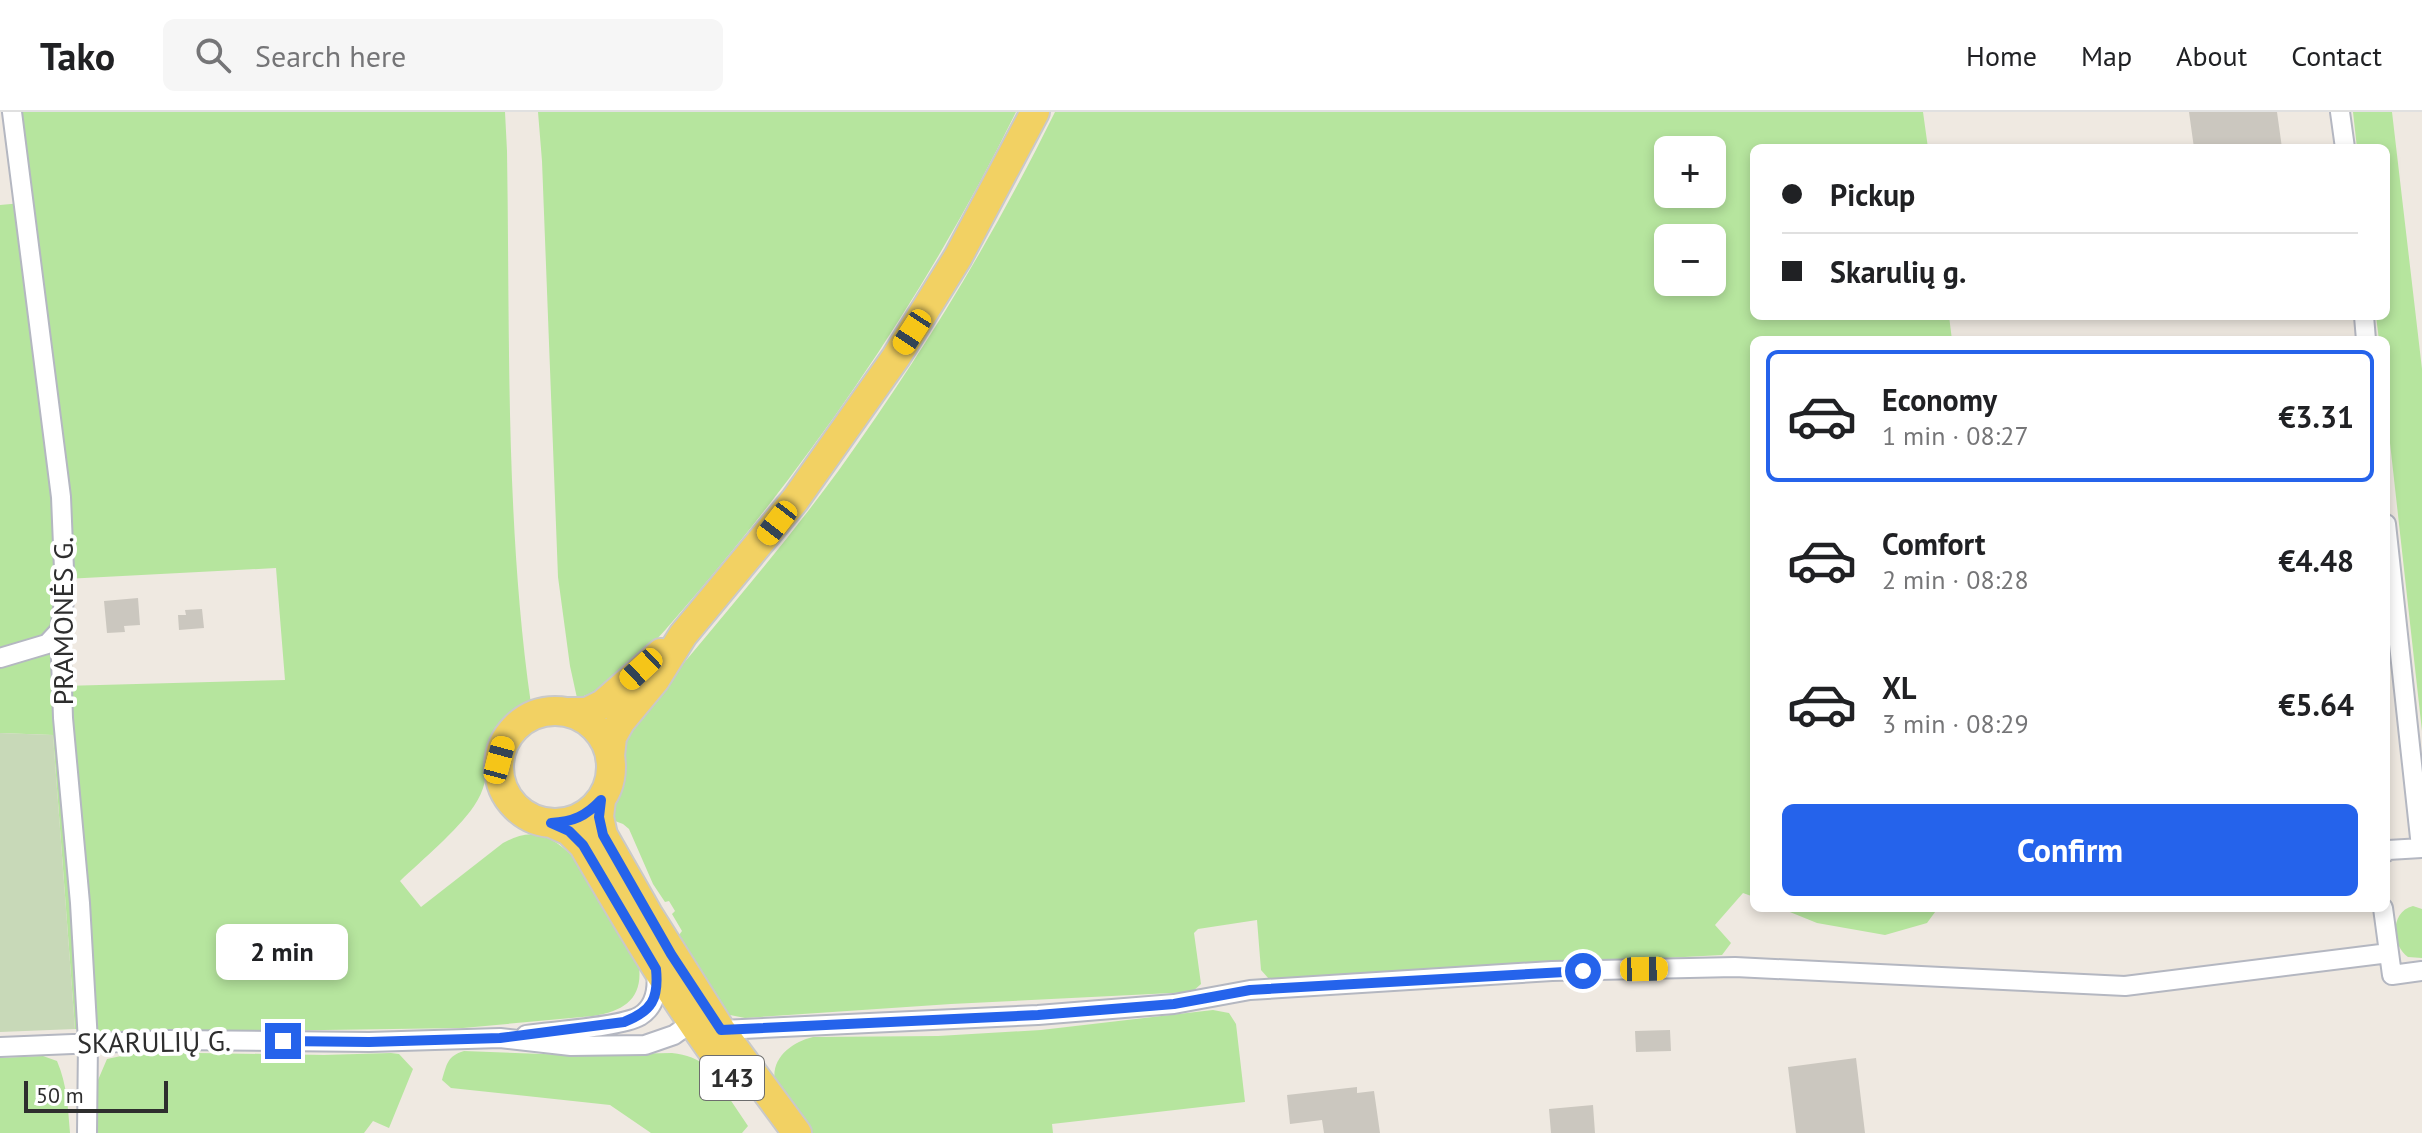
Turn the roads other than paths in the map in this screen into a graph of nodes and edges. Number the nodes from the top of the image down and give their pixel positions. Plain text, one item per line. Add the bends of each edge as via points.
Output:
1 (12, 112) edge
2 (1035, 112) edge
3 (2340, 112) edge
4 (2344, 144) edge
5 (2390, 560) edge
6 (60, 630) junction
7 (683, 635) junction
8 (0, 658) edge
9 (569, 712) junction
10 (610, 756) junction
11 (601, 800) junction
12 (551, 823) junction
13 (2420, 827) edge
14 (2421, 847) edge
15 (2390, 850) edge
16 (2384, 912) edge
17 (2389, 953) junction
18 (656, 969) junction
19 (2422, 971) edge
20 (696, 992) junction
21 (691, 1023) junction
22 (721, 1030) junction
23 (500, 1038) junction
24 (88, 1042) junction
25 (0, 1047) edge
26 (87, 1133) edge
27 (775, 1133) edge
28 (797, 1133) edge

1 - 6 street, PRAMONĖS G. via 61,497 65,594
2 - 7 main road, 143 via 958,257 864,406 786,512
3 - 4 street
5 - 13 street
6 - 8 street via 47,644
6 - 24 street, PRAMONĖS G.
7 - 9 main road, 143 via 603,704 587,712
7 - 10 main road, 143 via 621,721
9 - 10 main road via 596,728
9 - 12 main road, 143 via 553,711 523,721 511,731 499,760 512,803
10 - 11 main road, 143 via 610,779
11 - 12 main road via 579,818
11 - 20 main road, 143 via 603,835
12 - 18 main road, 143 via 583,845
13 - 14 street
14 - 15 street
16 - 17 street
17 - 19 street via 2392,975
17 - 22 street via 2125,986 1735,967 1552,971 1250,990 1174,1004 1038,1015
18 - 21 main road, 143
18 - 23 street, SKARULIŲ G. via 658,987 641,1015 624,1022
20 - 21 street
20 - 22 main road, 143
21 - 23 street, SKARULIŲ G. via 645,1045 571,1046
21 - 27 main road, 143
22 - 28 main road, 143
23 - 24 street, SKARULIŲ G.
24 - 25 street, SKARULIŲ G.
24 - 26 street, PRAMONĖS G.

